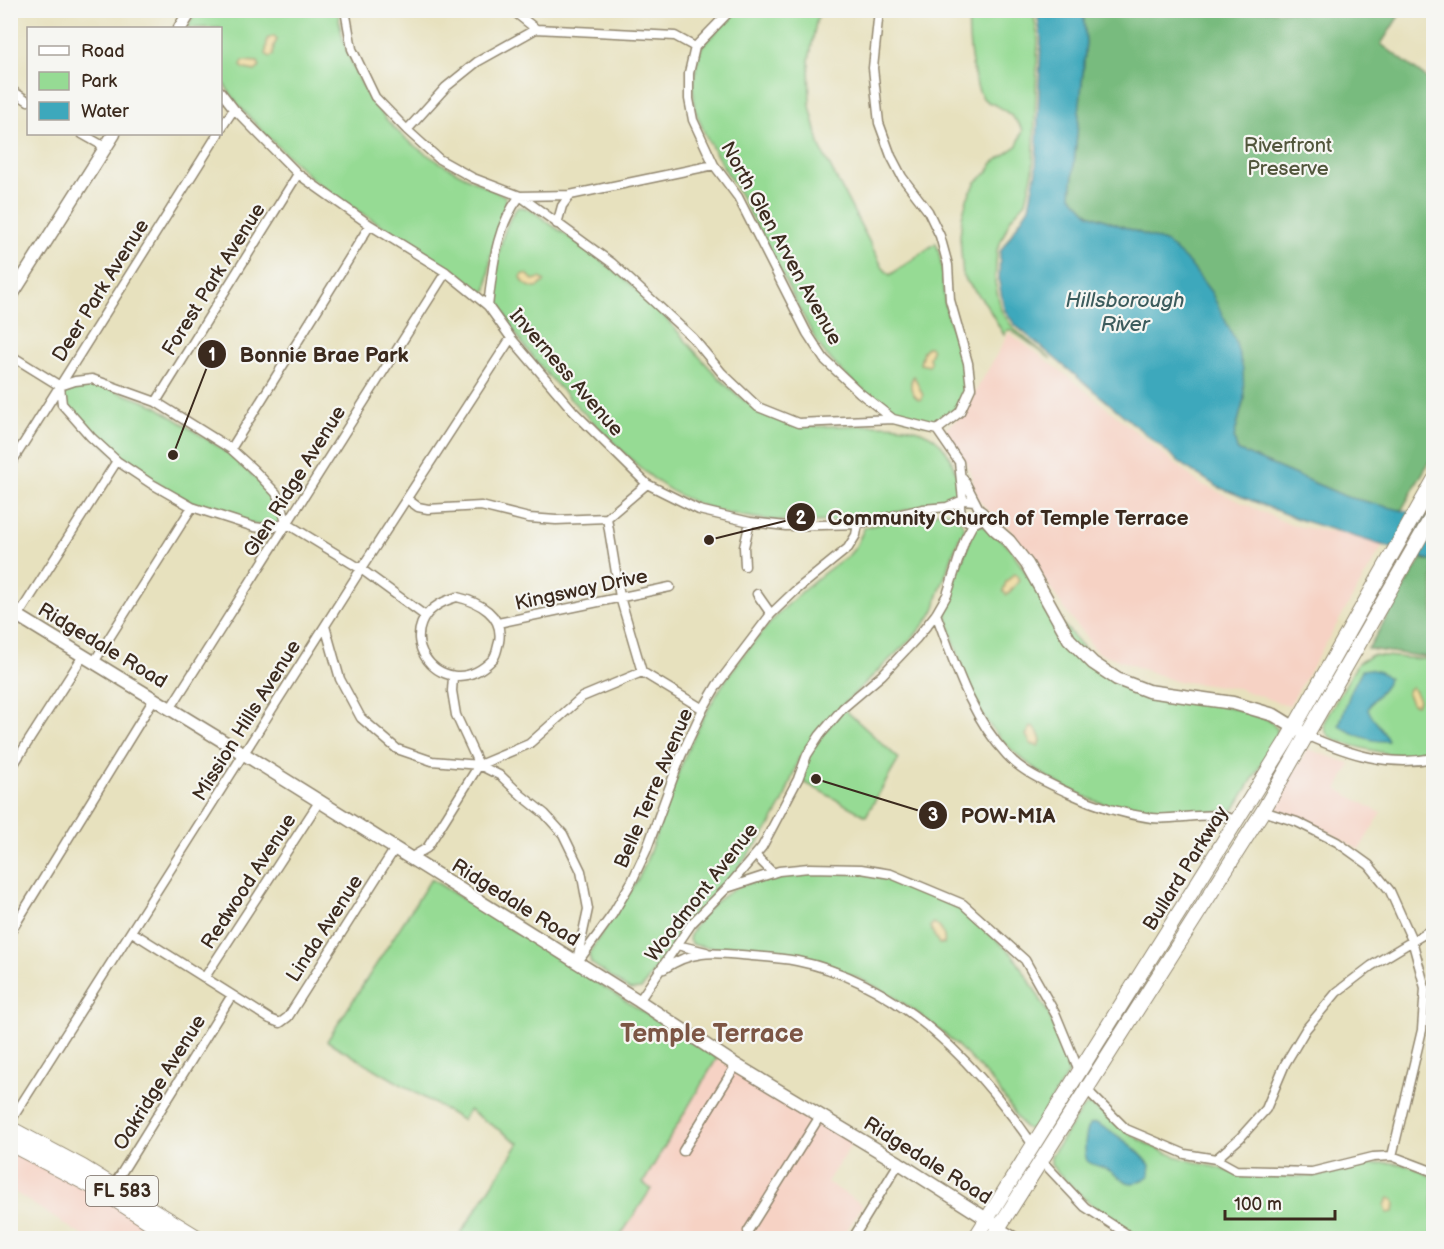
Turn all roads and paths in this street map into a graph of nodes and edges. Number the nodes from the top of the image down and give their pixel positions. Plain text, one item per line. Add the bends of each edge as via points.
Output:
1 (191, 10) edge
2 (345, 10) edge
3 (512, 10) edge
4 (731, 10) edge
5 (879, 10) edge
6 (181, 27) edge
7 (536, 29) junction
8 (695, 47) junction
9 (10, 89) edge
10 (222, 94) edge
11 (27, 99) edge
12 (234, 109) junction
13 (222, 129) edge
14 (407, 130) junction
15 (84, 135) edge
16 (113, 135) edge
17 (218, 135) edge
18 (105, 147) junction
19 (714, 165) junction
20 (298, 174) junction
21 (570, 195) junction
22 (520, 196) junction
23 (557, 224) junction
24 (370, 225) junction
25 (446, 272) junction
26 (10, 298) edge
27 (488, 306) junction
28 (511, 338) junction
29 (10, 355) edge
30 (60, 386) junction
31 (156, 402) junction
32 (893, 419) junction
33 (937, 430) junction
34 (231, 449) junction
35 (117, 461) junction
36 (10, 465) edge
37 (962, 475) junction
38 (1434, 480) edge
39 (647, 484) junction
40 (407, 499) junction
41 (975, 501) junction
42 (962, 502) junction
43 (192, 507) junction
44 (948, 507) junction
45 (1433, 513) edge
46 (607, 518) junction
47 (971, 518) junction
48 (750, 522) junction
49 (286, 524) junction
50 (858, 524) junction
51 (745, 566) dead end
52 (361, 569) junction
53 (670, 587) dead end
54 (757, 594) dead end
55 (620, 597) junction
56 (14, 614) edge
57 (771, 614) junction
58 (936, 614) junction
59 (424, 615) junction
60 (498, 623) junction
61 (325, 626) junction
62 (88, 659) junction
63 (642, 672) junction
64 (453, 677) junction
65 (154, 699) junction
66 (170, 709) junction
67 (703, 709) junction
68 (1294, 727) junction
69 (1308, 736) junction
70 (244, 754) junction
71 (1434, 758) edge
72 (479, 765) junction
73 (10, 770) edge
74 (319, 802) junction
75 (1263, 811) junction
76 (1237, 821) junction
77 (394, 850) junction
78 (756, 856) junction
79 (410, 858) junction
80 (773, 873) junction
81 (726, 888) junction
82 (1434, 928) edge
83 (132, 932) junction
84 (10, 933) edge
85 (1412, 940) junction
86 (677, 945) junction
87 (707, 952) junction
88 (577, 963) junction
89 (658, 973) junction
90 (205, 977) junction
91 (232, 995) junction
92 (639, 1001) junction
93 (736, 1065) junction
94 (1080, 1072) junction
95 (1087, 1089) junction
96 (820, 1116) junction
97 (10, 1122) edge
98 (10, 1128) edge
99 (10, 1144) edge
100 (1033, 1145) junction
101 (683, 1151) dead end
102 (1392, 1156) junction
103 (1216, 1159) junction
104 (1041, 1160) junction
105 (899, 1163) junction
106 (1434, 1172) edge
107 (114, 1185) junction
108 (158, 1220) junction
109 (993, 1228) edge
110 (747, 1231) dead end
111 (146, 1239) edge
112 (174, 1239) edge
113 (199, 1239) edge
114 (853, 1239) edge
115 (975, 1239) edge
116 (1017, 1239) edge
117 (1132, 1239) edge

1 - 6 street
2 - 14 street via 352,49 375,97
3 - 7 street
4 - 8 street
5 - 33 street via 873,68 879,123 902,177 928,211 940,236 948,265 950,300 968,363 971,388 960,412
7 - 8 street via 675,36
7 - 14 street via 446,87
8 - 19 street, North Glen Arven Avenue via 689,99 693,120
9 - 11 street
10 - 12 street, Inverness Avenue
12 - 13 street, Deer Park Avenue
12 - 20 street, Inverness Avenue
14 - 22 street via 439,159 473,178
15 - 18 street
16 - 18 street
17 - 30 street, Deer Park Avenue
18 - 26 street
19 - 21 street
19 - 32 street, North Glen Arven Avenue via 738,197 824,359
20 - 24 street, Inverness Avenue
20 - 31 street, Forest Park Avenue
21 - 22 street
21 - 23 street
22 - 23 street
22 - 27 street via 502,227
23 - 32 street via 612,262 693,338 758,407 798,423
24 - 25 street, Inverness Avenue
24 - 34 street
25 - 27 street, Inverness Avenue
25 - 49 street, Glen Ridge Avenue
27 - 28 street, Inverness Avenue
28 - 39 street, Inverness Avenue via 574,412
28 - 40 street, Mission Hills Avenue
29 - 30 street
30 - 31 street via 93,379
30 - 35 street via 62,404
30 - 36 street, Deer Park Avenue
31 - 34 street
32 - 33 street, North Glen Arven Avenue
33 - 37 street via 959,462
34 - 49 street via 276,493
35 - 43 street
35 - 56 street
37 - 41 street
37 - 42 street
38 - 68 main road, Bullard Parkway
39 - 46 street
39 - 48 street, Inverness Avenue via 699,510
40 - 46 street via 428,509 481,506 547,520
40 - 52 street, Mission Hills Avenue
41 - 42 street, Inverness Avenue
41 - 47 street
42 - 44 street, Inverness Avenue
42 - 47 street, Woodmont Avenue
43 - 49 street via 254,527 269,529
43 - 62 street
44 - 47 street
44 - 50 street, Inverness Avenue via 923,508
45 - 69 main road, Bullard Parkway
46 - 55 street
47 - 58 street, Woodmont Avenue
47 - 68 street via 995,529 1009,541 1027,564 1069,639 1109,674 1148,691 1233,703 1274,715
48 - 50 street, Inverness Avenue via 786,526
48 - 51 street via 744,547
49 - 52 street
49 - 66 street, Glen Ridge Avenue
50 - 57 street, Belle Terre Avenue via 848,548
52 - 59 street
52 - 61 street, Mission Hills Avenue
53 - 55 street, Kingsway Drive
54 - 57 street
55 - 60 street, Kingsway Drive
55 - 63 street
56 - 62 street, Ridgedale Road
57 - 67 street, Belle Terre Avenue
58 - 76 street via 966,694 985,726 1008,757 1041,780 1104,808 1133,816 1222,816
58 - 78 street, Woodmont Avenue via 882,675 843,708 820,735
59 - 60 street via 441,601 457,597 486,608
59 - 64 street via 418,635 422,651 428,662
60 - 64 street via 496,656 482,670
61 - 70 street, Mission Hills Avenue
61 - 72 street via 340,679 361,718 397,749 432,761
62 - 65 street, Ridgedale Road
62 - 73 street
63 - 67 street
63 - 72 street via 582,697 529,744
64 - 72 street via 456,715
65 - 66 street, Ridgedale Road
65 - 84 street
66 - 70 street, Ridgedale Road
67 - 88 street, Belle Terre Avenue via 632,881
68 - 69 street
68 - 76 main road, Bullard Parkway
69 - 71 street via 1377,759 1400,762
69 - 75 main road, Bullard Parkway
70 - 74 street, Ridgedale Road
70 - 83 street, Mission Hills Avenue
72 - 79 street via 427,848
72 - 88 street via 501,776 563,834 581,871 588,909
74 - 77 street, Ridgedale Road
74 - 90 street, Redwood Avenue
75 - 85 street via 1337,842 1369,865 1390,891
75 - 95 main road, Bullard Parkway
76 - 94 main road, Bullard Parkway
77 - 79 street, Ridgedale Road
77 - 91 street, Linda Avenue via 288,1017 280,1023
78 - 80 street
78 - 81 street, Woodmont Avenue
79 - 88 street, Ridgedale Road
80 - 81 street
80 - 94 street via 809,868 861,869 891,874 963,904 1025,960 1056,1015
81 - 86 street, Woodmont Avenue
82 - 85 street
83 - 90 street
83 - 97 street, Mission Hills Avenue
85 - 102 street via 1425,987 1422,1030
85 - 103 street via 1337,992 1306,1029 1285,1064 1266,1109
86 - 87 street
86 - 89 street, Woodmont Avenue
87 - 89 street via 675,961
87 - 100 street via 798,961 839,974 900,1005 977,1074
88 - 92 street, Ridgedale Road
89 - 92 street, Woodmont Avenue
90 - 91 street
91 - 107 street, Oakridge Avenue
92 - 93 street, Ridgedale Road
93 - 96 street, Ridgedale Road
93 - 101 street
94 - 95 street
94 - 100 main road, Bullard Parkway
95 - 103 street via 1126,1129 1185,1154
95 - 104 main road, Bullard Parkway
96 - 105 street, Ridgedale Road
96 - 110 street
98 - 107 main road, FL 583
99 - 108 main road, FL 583
100 - 109 main road, Bullard Parkway
102 - 103 street via 1312,1172 1236,1170
102 - 106 street
104 - 109 main road, Bullard Parkway
104 - 117 street via 1085,1207
105 - 109 street, Ridgedale Road
105 - 114 street
107 - 108 main road, FL 583
108 - 111 street
108 - 112 main road, FL 583
108 - 113 main road, FL 583
109 - 115 main road, Bullard Parkway
109 - 116 street

